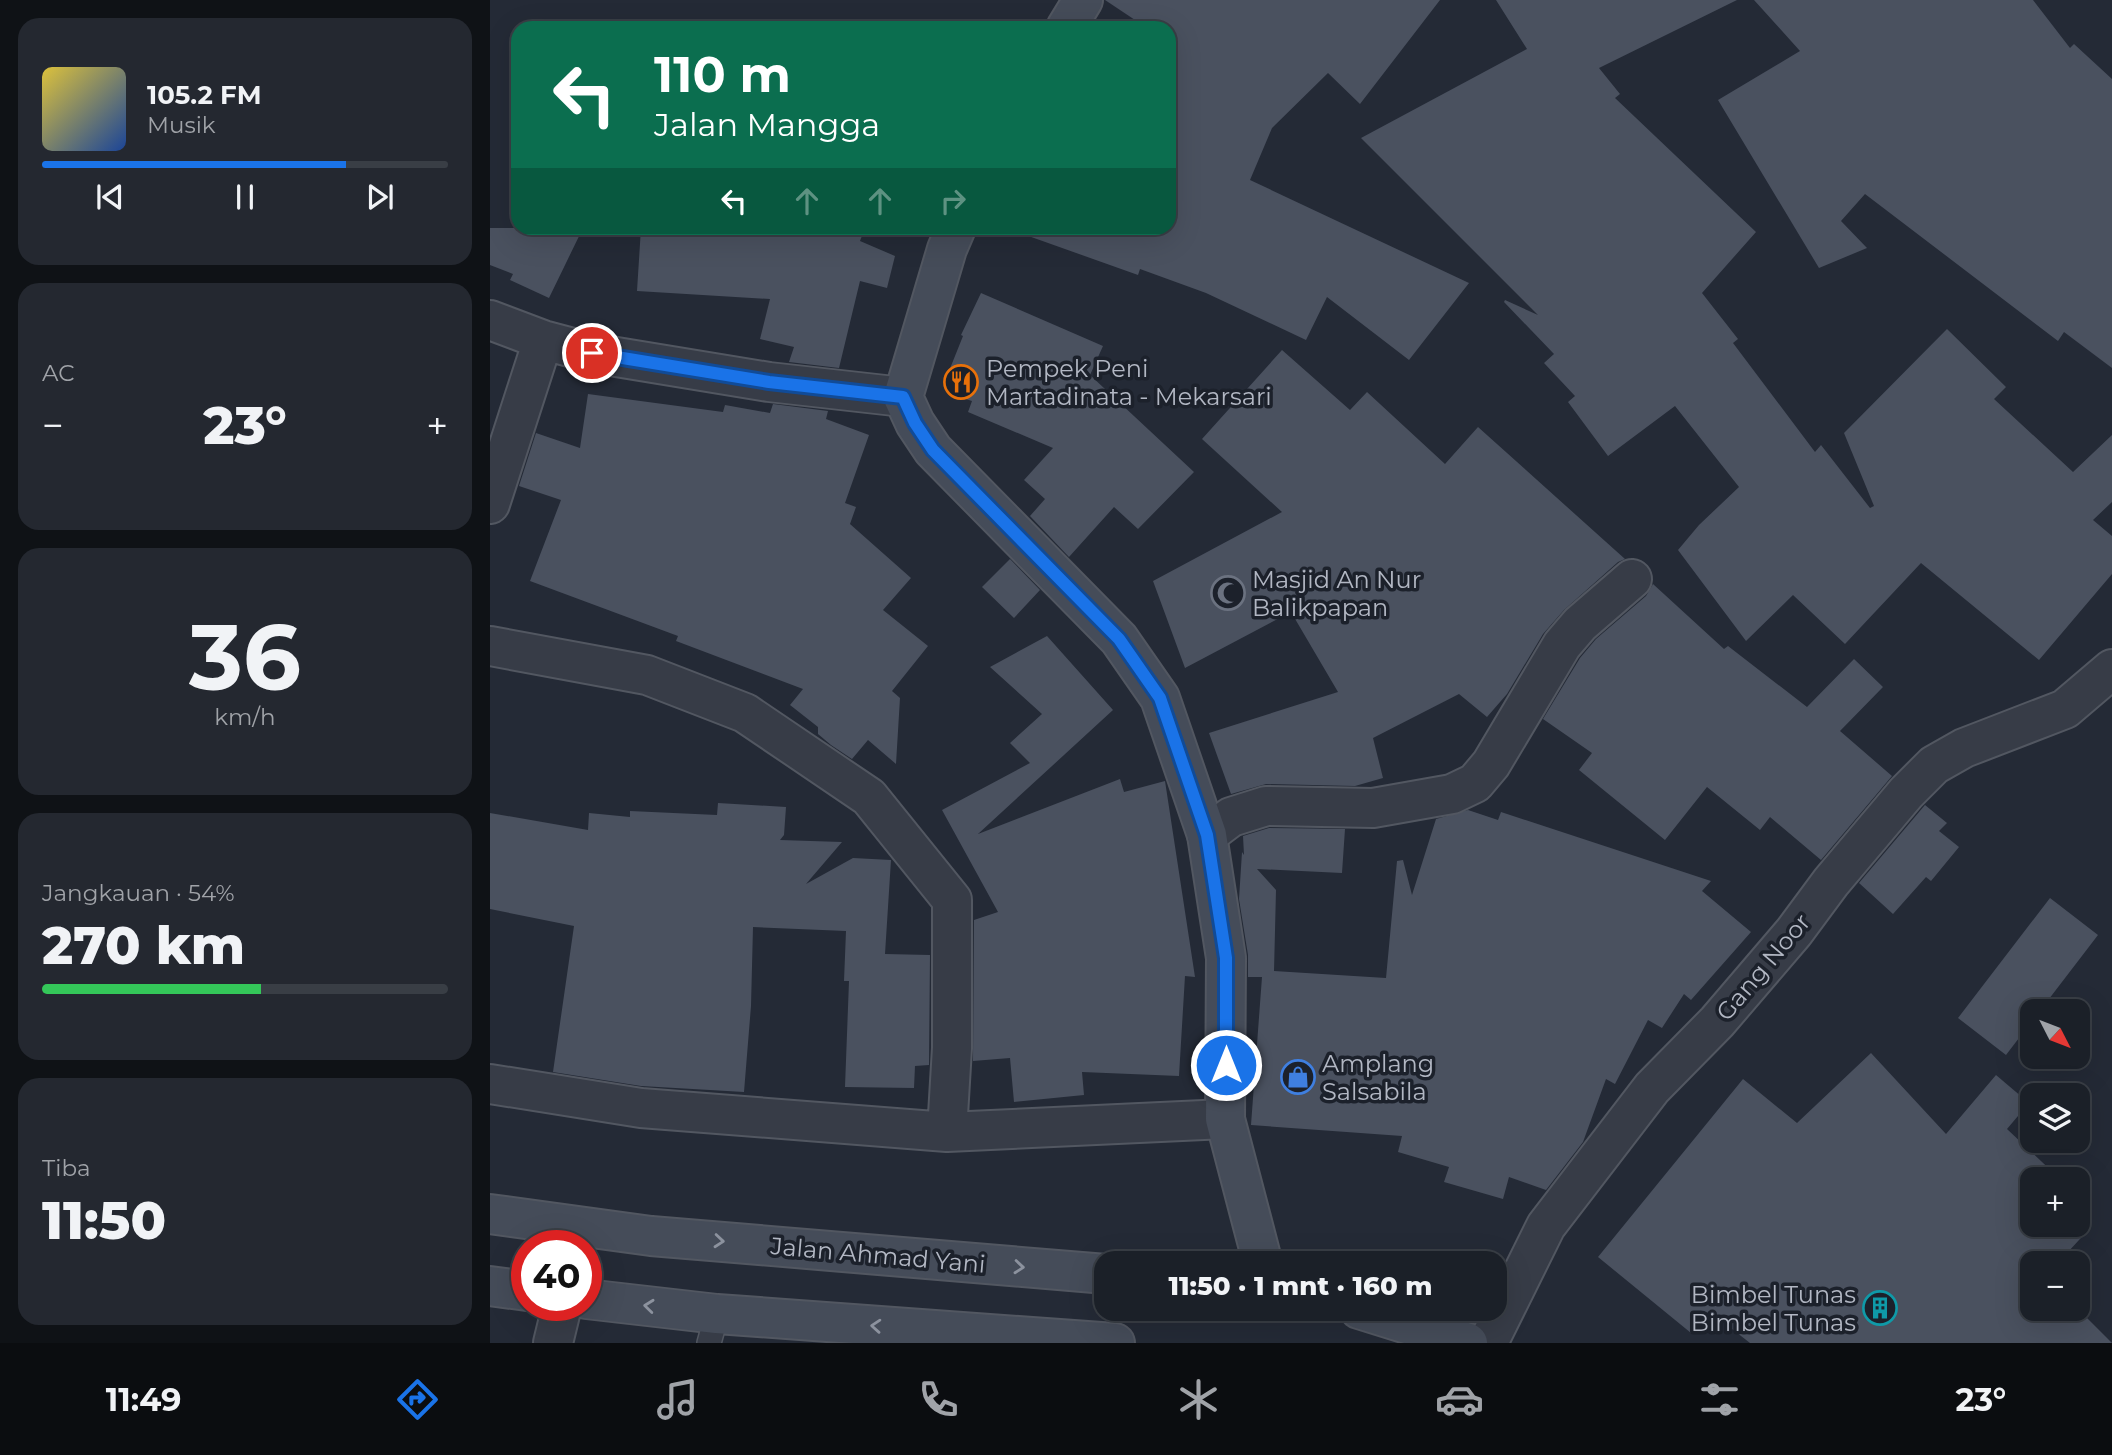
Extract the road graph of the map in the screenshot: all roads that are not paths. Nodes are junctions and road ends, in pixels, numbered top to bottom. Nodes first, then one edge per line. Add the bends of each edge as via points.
1 (1083, 0) edge
2 (1070, 21) edge
3 (953, 235) edge
4 (490, 320) edge
5 (543, 340) junction
6 (903, 397) junction
7 (490, 504) edge
8 (1632, 579) dead end
9 (490, 646) edge
10 (2112, 669) edge
11 (1207, 835) junction
12 (490, 1084) edge
13 (1225, 1119) junction
14 (947, 1132) junction
15 (490, 1214) edge
16 (1260, 1251) edge
17 (1094, 1273) edge
18 (490, 1286) edge
19 (511, 1289) edge
20 (602, 1303) edge
21 (558, 1321) edge
22 (1397, 1321) edge
23 (713, 1329) edge
24 (933, 1337) edge
25 (553, 1343) edge
26 (1115, 1343) edge
27 (1468, 1343) edge
28 (1488, 1343) edge

1 - 2 main road
3 - 6 main road
4 - 5 street
5 - 6 street via 592,353 769,382
5 - 7 street
6 - 11 main road via 933,450 1119,639 1133,659 1160,698
8 - 11 street via 1562,645 1475,783 1451,794 1373,808 1266,806 1231,817
9 - 14 street via 647,675 745,713 869,797 952,900 953,1048
10 - 28 street, Gang Noor via 2065,709 1964,748 1934,765 1906,793 1717,1022 1652,1088 1546,1226
11 - 13 main road via 1226,958
12 - 14 street via 641,1108
13 - 14 street
13 - 16 main road
15 -> 17 main road, Jalan Ahmad Yani via 651,1236
18 - 19 main road
23 -> 20 main road
21 - 25 street
22 - 27 main road
24 -> 23 main road
24 - 26 main road

